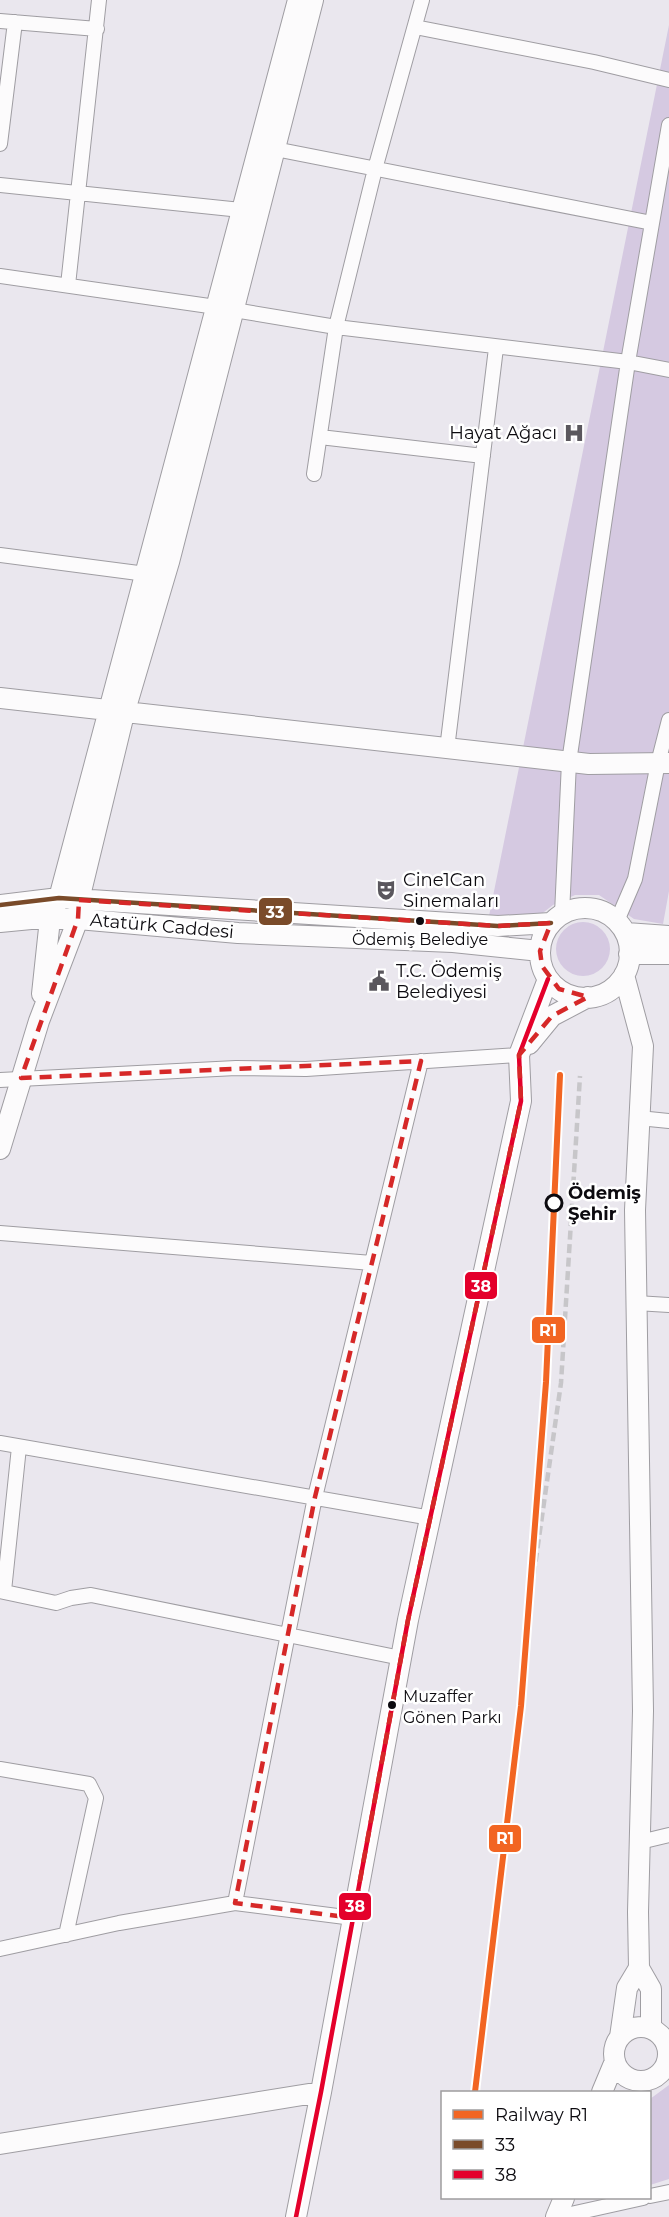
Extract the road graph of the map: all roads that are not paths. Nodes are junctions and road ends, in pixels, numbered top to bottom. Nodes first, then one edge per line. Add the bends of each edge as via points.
1 (99, 0) edge
2 (298, 0) edge
3 (313, 0) edge
4 (422, 0) edge
5 (0, 21) edge
6 (15, 22) junction
7 (414, 27) junction
8 (97, 29) junction
9 (669, 80) edge
10 (669, 125) edge
11 (0, 144) edge
12 (275, 149) junction
13 (375, 169) junction
14 (0, 186) edge
15 (79, 194) junction
16 (241, 210) junction
17 (652, 223) junction
18 (0, 276) edge
19 (68, 285) junction
20 (225, 309) junction
21 (336, 327) junction
22 (496, 348) junction
23 (628, 362) junction
24 (669, 370) edge
25 (320, 437) junction
26 (483, 456) junction
27 (314, 474) dead end
28 (0, 555) edge
29 (146, 574) junction
30 (0, 699) edge
31 (117, 713) junction
32 (669, 720) edge
33 (447, 748) junction
34 (569, 762) junction
35 (663, 763) edge
36 (0, 904) edge
37 (72, 906) junction
38 (556, 918) junction
39 (50, 919) junction
40 (0, 922) edge
41 (621, 927) junction
42 (669, 936) edge
43 (540, 951) junction
44 (629, 954) junction
45 (669, 954) edge
46 (624, 975) junction
47 (548, 979) junction
48 (588, 997) junction
49 (39, 1021) junction
50 (519, 1055) junction
51 (421, 1061) junction
52 (21, 1078) junction
53 (0, 1080) edge
54 (639, 1118) junction
55 (669, 1121) edge
56 (0, 1149) edge
57 (0, 1233) edge
58 (372, 1263) junction
59 (636, 1303) junction
60 (669, 1305) edge
61 (0, 1443) edge
62 (19, 1447) junction
63 (315, 1497) junction
64 (431, 1518) junction
65 (2, 1591) edge
66 (289, 1635) junction
67 (401, 1658) junction
68 (0, 1769) edge
69 (669, 1835) edge
70 (640, 1842) junction
71 (235, 1903) junction
72 (353, 1918) junction
73 (66, 1935) junction
74 (0, 1949) edge
75 (639, 1968) junction
76 (659, 2030) edge
77 (620, 2037) junction
78 (669, 2055) edge
79 (615, 2061) junction
80 (645, 2086) edge
81 (602, 2091) edge
82 (321, 2092) junction
83 (0, 2144) edge
84 (669, 2192) edge
85 (651, 2196) edge
86 (564, 2199) edge
87 (638, 2199) edge
88 (296, 2217) edge
89 (556, 2217) edge

1 - 8 street
2 - 16 street
3 - 12 street
4 - 7 street
5 - 6 street
6 - 8 street
6 - 11 street
7 - 9 street
7 - 13 street
8 - 15 street
10 - 17 street
12 - 13 street
12 - 20 street
13 - 17 street
13 - 21 street
14 - 15 street
15 - 16 street
15 - 19 street
16 - 20 street
17 - 23 street
18 - 19 street
19 - 20 street
20 - 21 street
20 - 29 street
20 - 31 street via 169,562
21 - 22 street
21 - 25 street
22 - 23 street
22 - 26 street
23 - 24 street
23 - 34 street
25 - 26 street
25 - 27 street
26 - 33 street
28 - 29 street
29 - 31 street
30 - 31 street
31 - 33 street
31 - 37 street
32 - 35 street
33 - 34 street
34 - 35 street
34 - 38 street
35 - 41 street
36 - 37 street, Atatürk Caddesi
37 - 38 street, Atatürk Caddesi via 498,926
37 - 39 street, Atatürk Caddesi
37 - 43 street, Atatürk Caddesi via 238,933 464,943
37 - 49 street
38 - 41 street via 576,908 591,908 605,912
38 - 43 street via 543,936
39 - 40 street, Atatürk Caddesi
39 - 49 street
41 - 42 street
41 - 44 street
43 - 47 street
44 - 45 street
44 - 46 street
46 - 48 street via 615,987
46 - 54 street via 643,1046
47 - 48 street via 573,996
47 - 50 street
48 - 50 street via 552,1016
49 - 52 street
50 - 51 street
50 - 64 street via 521,1101
51 - 52 street via 306,1069 236,1068
51 - 58 street
52 - 53 street
52 - 56 street
54 - 55 street
54 - 59 street
57 - 58 street
58 - 63 street
59 - 60 street
59 - 70 street via 643,1711
61 - 62 street
62 - 63 street
62 - 65 street
63 - 64 street
63 - 66 street
64 - 67 street
65 - 66 street via 57,1603 91,1595
66 - 67 street
66 - 71 street
67 - 72 street
68 - 73 street via 89,1784 96,1798
69 - 70 street
70 - 75 street
71 - 72 street
71 - 73 street
72 - 82 street
73 - 74 street
75 - 76 street via 651,1989
75 - 77 street via 627,1988
76 - 77 street via 634,2028
76 - 78 street
77 - 79 street
78 - 80 street via 663,2070
79 - 80 street via 619,2069
79 - 81 street
82 - 83 street
82 - 88 street
84 - 85 street
86 - 89 street
87 - 89 street

